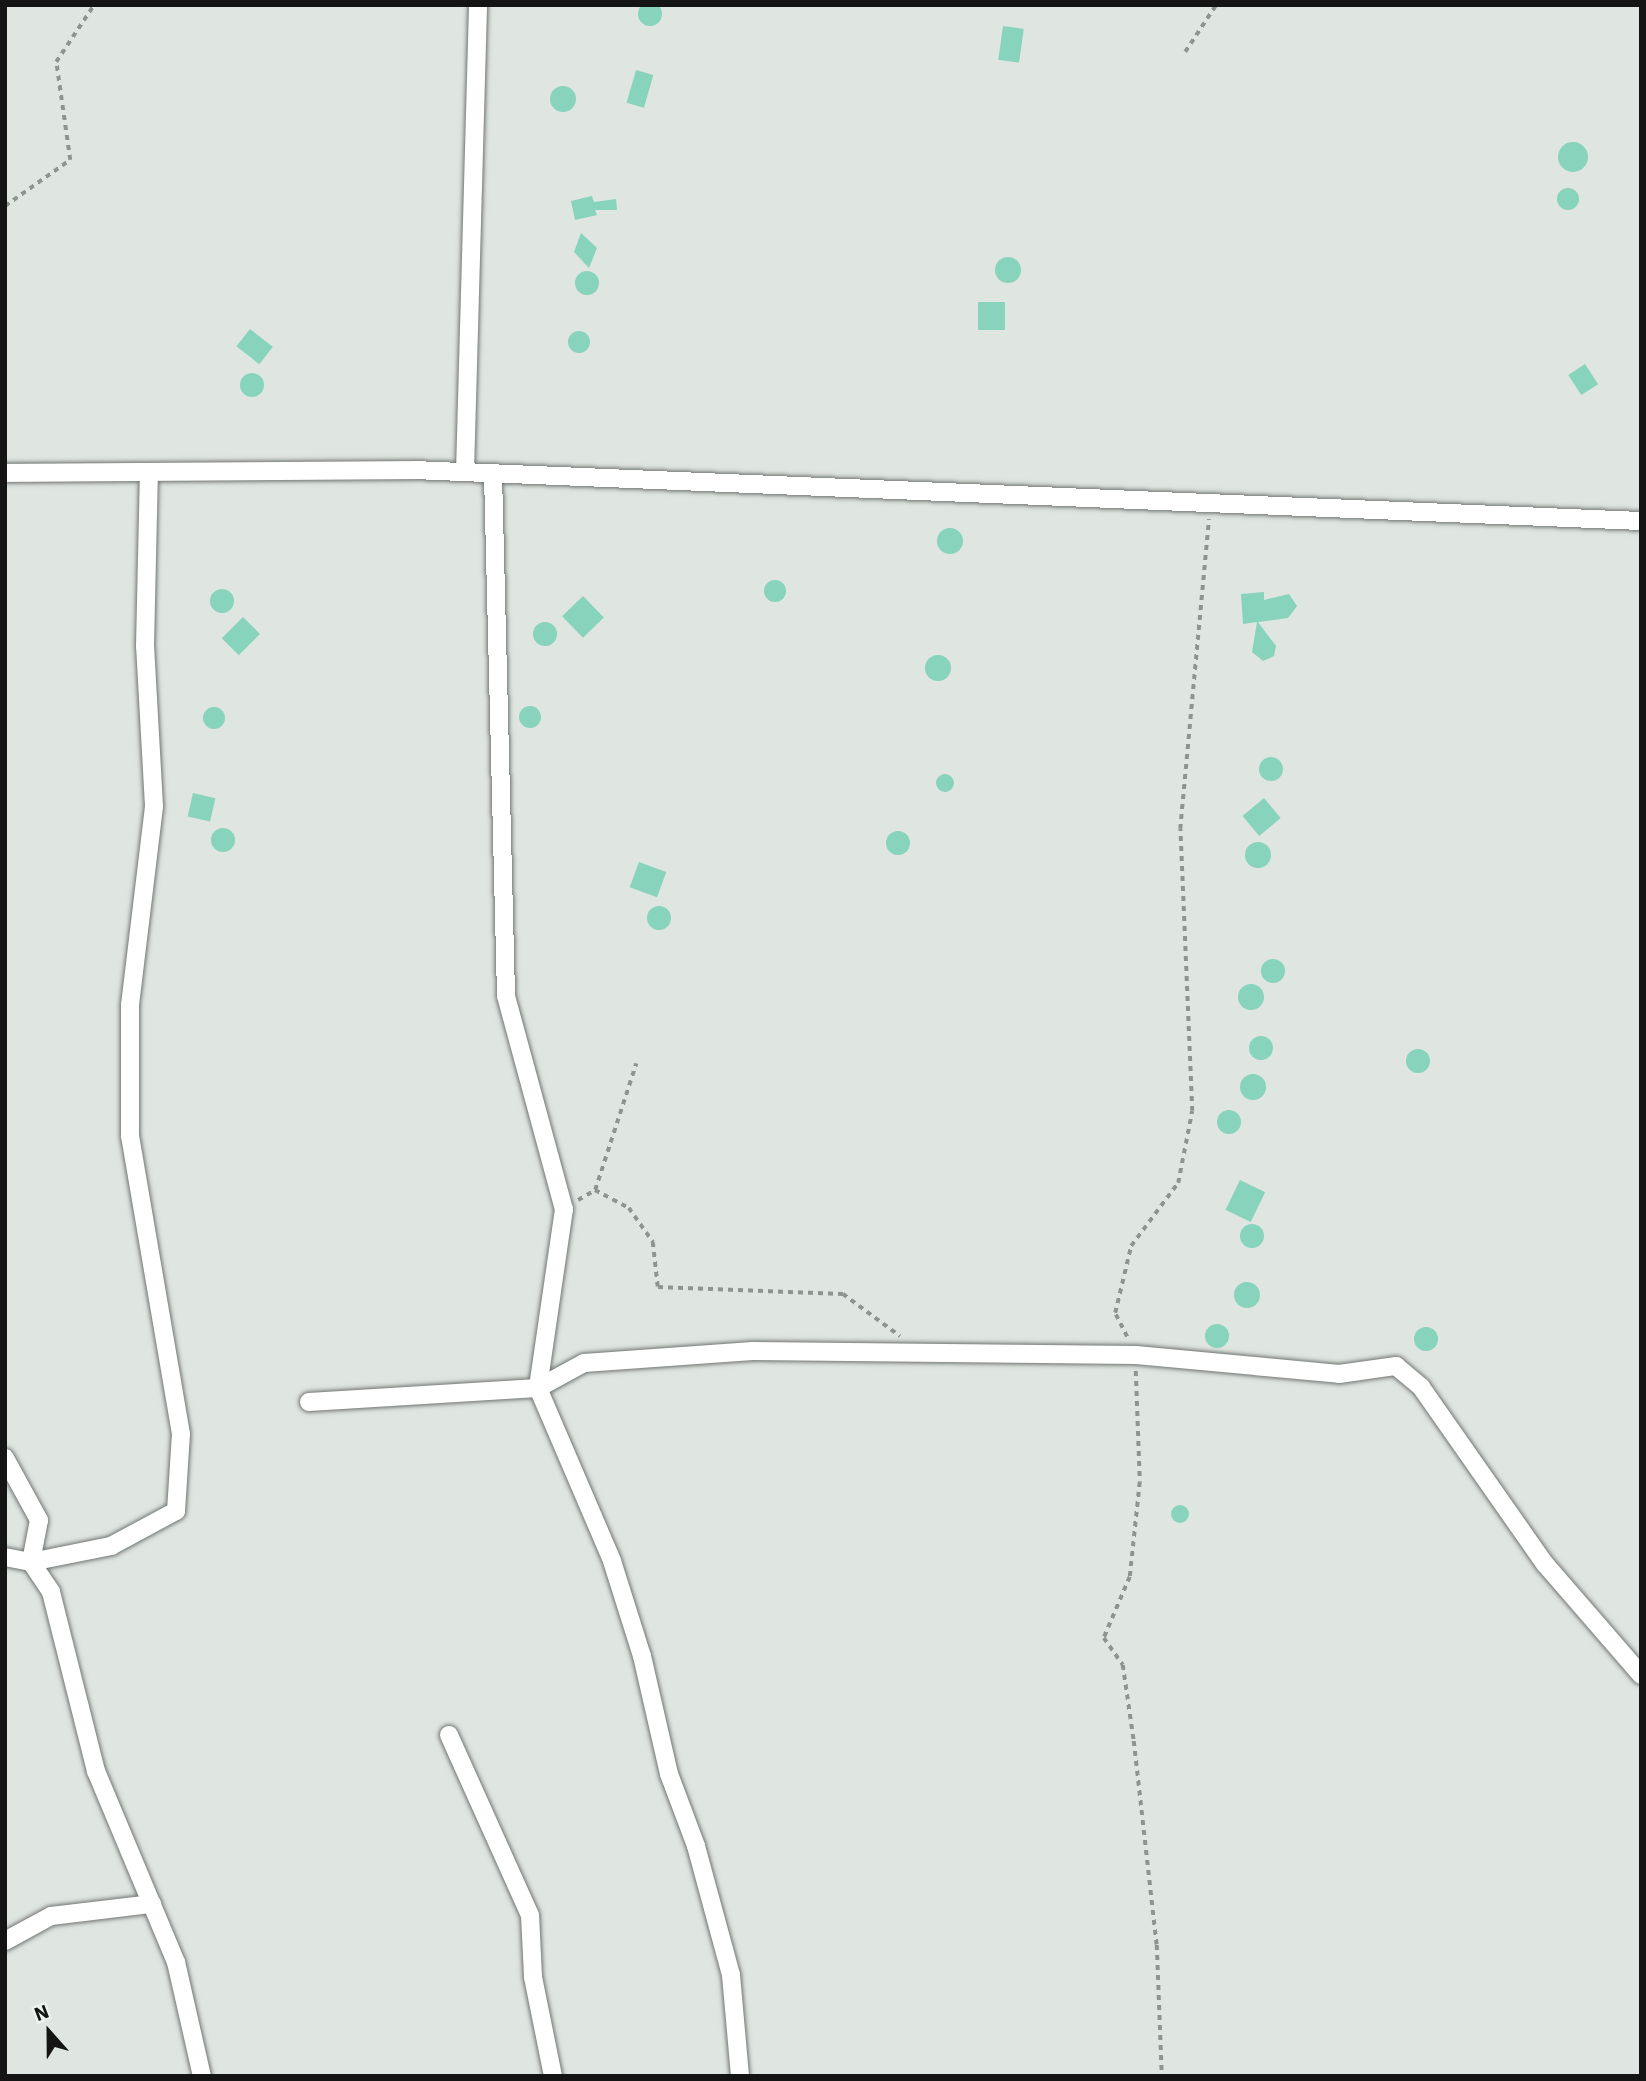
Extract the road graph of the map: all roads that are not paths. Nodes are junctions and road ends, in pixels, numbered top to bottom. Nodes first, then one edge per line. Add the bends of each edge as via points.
1 (478, 5) edge
2 (5, 472) edge
3 (149, 472) junction
4 (465, 472) junction
5 (493, 474) junction
6 (1641, 521) edge
7 (538, 1388) junction
8 (309, 1402) dead end
9 (5, 1458) edge
10 (5, 1557) edge
11 (31, 1562) junction
12 (1641, 1675) edge
13 (449, 1735) dead end
14 (152, 1904) junction
15 (5, 1941) edge
16 (202, 2076) edge
17 (554, 2076) edge
18 (740, 2076) edge

1 - 4 street
2 - 3 street
3 - 4 street
3 - 11 street via 145,646 154,806 130,1004 130,1136 181,1434 176,1511 111,1546
4 - 5 street
5 - 6 street
5 - 7 street via 506,996 564,1209
7 - 8 street
7 - 12 street via 584,1363 753,1351 1136,1355 1339,1374 1396,1366 1421,1387 1545,1564
7 - 18 street via 612,1561 642,1656 669,1774 696,1846 731,1976
9 - 11 street via 39,1520
10 - 11 street
11 - 14 street via 51,1592 96,1771
13 - 17 street via 530,1915 533,1977
14 - 15 street via 51,1916
14 - 16 street via 176,1962

